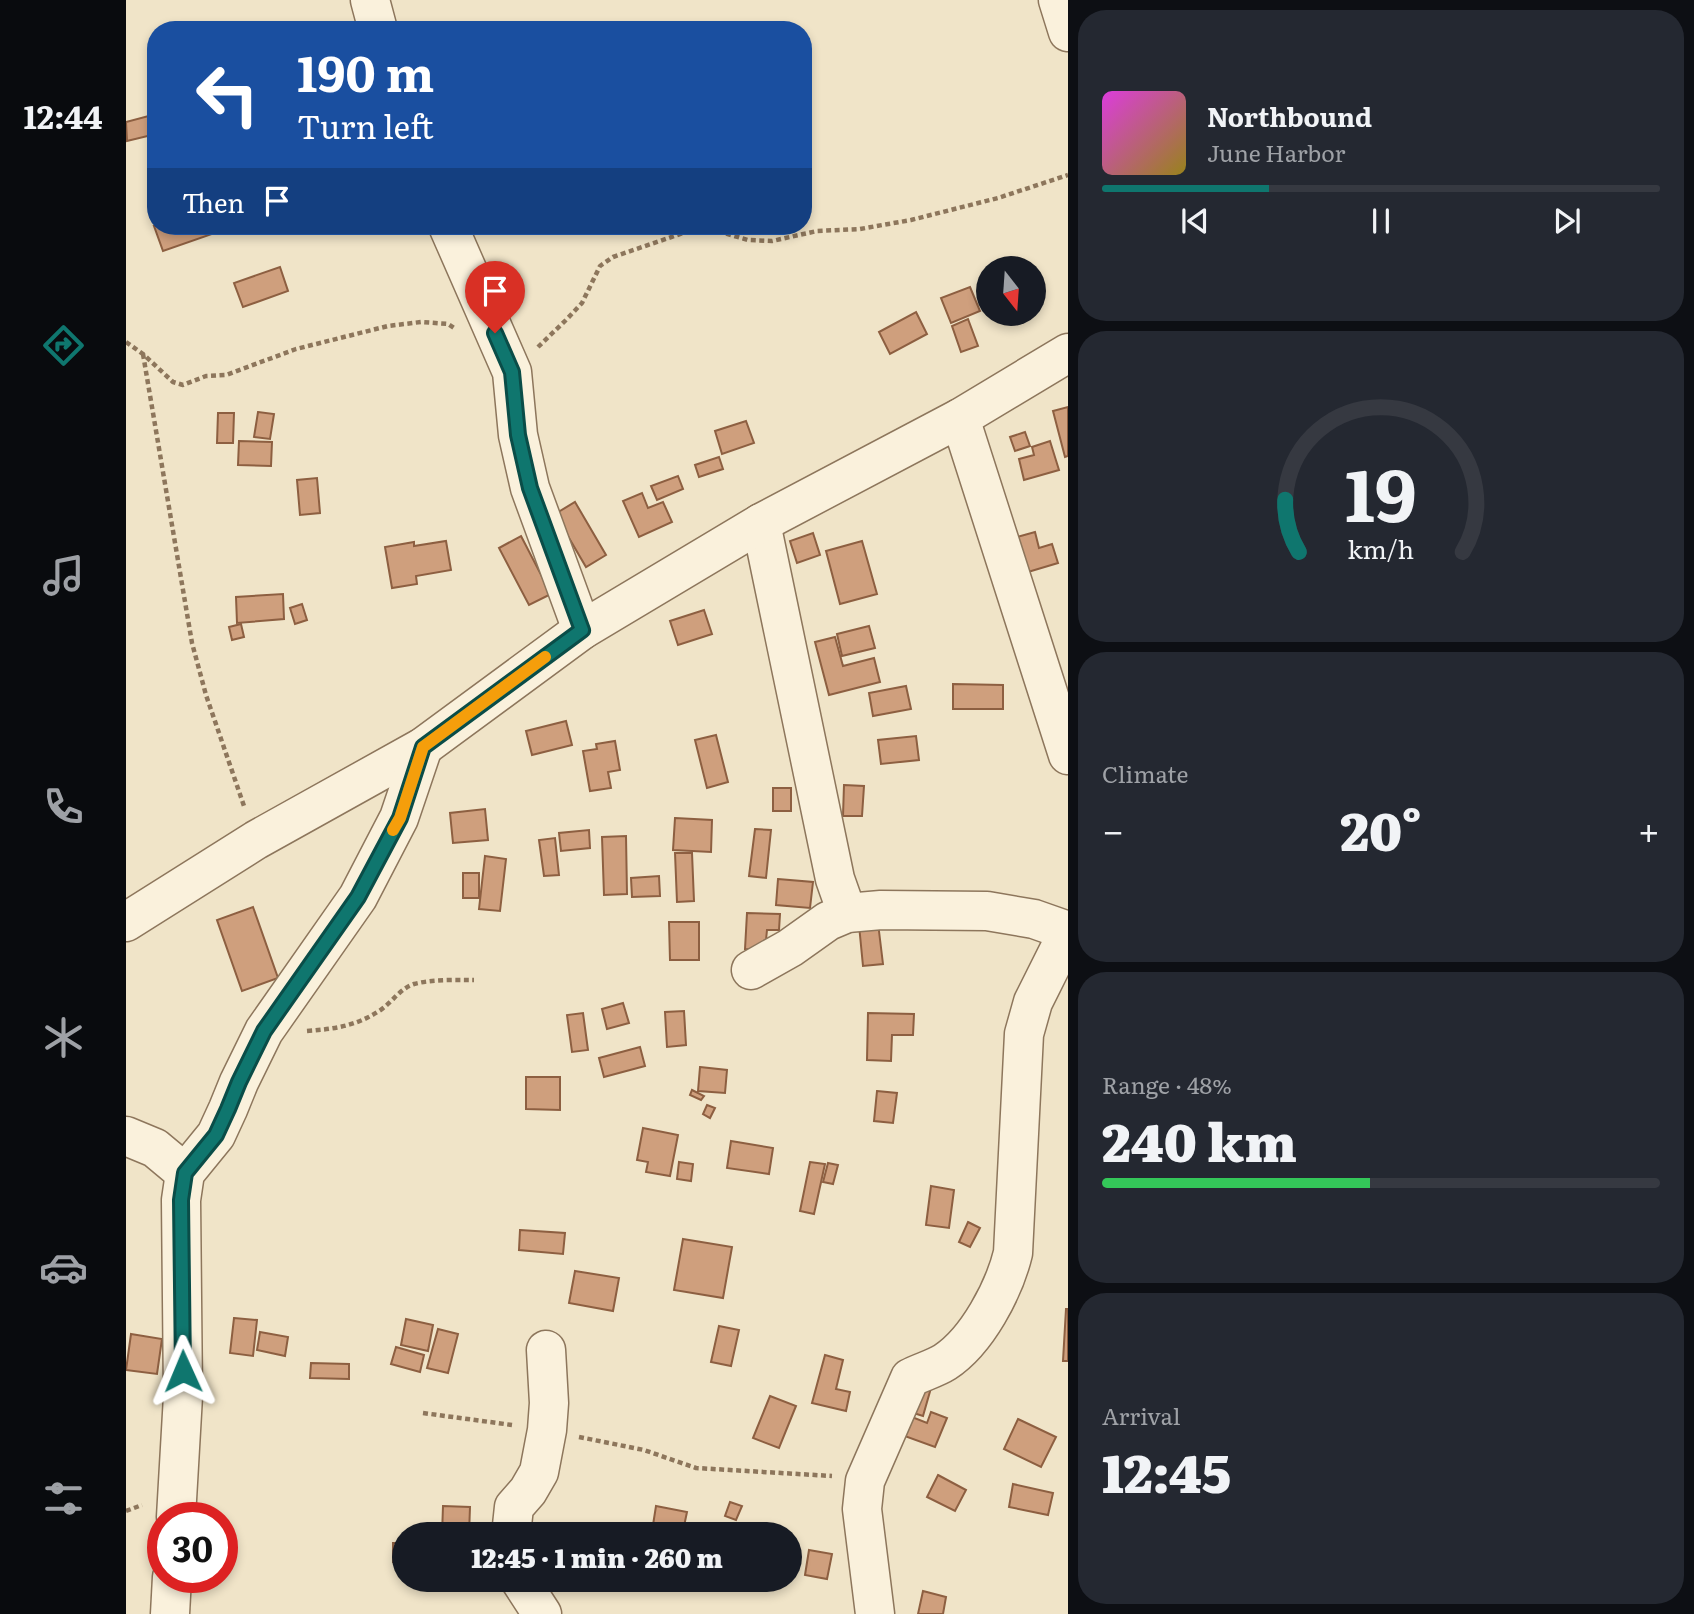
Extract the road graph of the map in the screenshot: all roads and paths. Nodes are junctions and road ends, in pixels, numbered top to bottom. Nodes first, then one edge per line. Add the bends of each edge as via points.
1 (370, 0) edge
2 (1058, 0) edge
3 (376, 21) edge
4 (1068, 32) edge
5 (1068, 176) edge
6 (812, 232) edge
7 (452, 235) edge
8 (677, 235) edge
9 (730, 235) edge
10 (801, 235) edge
11 (456, 329) dead end
12 (126, 342) edge
13 (1068, 353) edge
14 (143, 354) junction
15 (512, 372) junction
16 (960, 418) junction
17 (761, 523) junction
18 (582, 630) junction
19 (423, 747) junction
20 (1068, 755) edge
21 (256, 840) junction
22 (847, 913) junction
23 (126, 922) edge
24 (1068, 931) edge
25 (751, 970) dead end
26 (474, 980) dead end
27 (258, 1043) junction
28 (126, 1136) edge
29 (185, 1173) junction
30 (546, 1350) dead end
31 (423, 1413) dead end
32 (547, 1430) junction
33 (863, 1500) junction
34 (177, 1502) edge
35 (512, 1522) edge
36 (528, 1592) edge
37 (171, 1593) edge
38 (170, 1614) edge
39 (542, 1614) edge
40 (875, 1614) edge

1 - 3 street
2 - 4 street
5 - 6 path via 911,220
7 - 15 street
8 - 15 path via 613,257 600,266 582,303
9 - 10 path via 772,242
11 - 14 path via 421,322 388,326 183,385 173,382
12 - 14 path
13 - 16 street
14 - 21 path via 192,643
15 - 18 street via 518,435 530,488
16 - 17 street
16 - 20 street
17 - 18 street
17 - 22 street via 835,879
18 - 19 street
19 - 21 street
19 - 27 street via 400,818 358,897
21 - 23 street
22 - 24 street via 987,911
22 - 25 street
24 - 33 street via 1033,1002 1024,1034 1009,1272 965,1345 942,1364 910,1378 865,1482
26 - 27 path via 413,984 381,1010 351,1025
27 - 29 street via 216,1135
28 - 29 street via 155,1148
29 - 34 street via 181,1200 183,1396
30 - 32 street
31 - 32 path
32 - 33 path via 644,1450 696,1468 838,1477
32 - 35 street via 539,1472 514,1507
33 - 40 street
36 - 39 street
37 - 38 street

